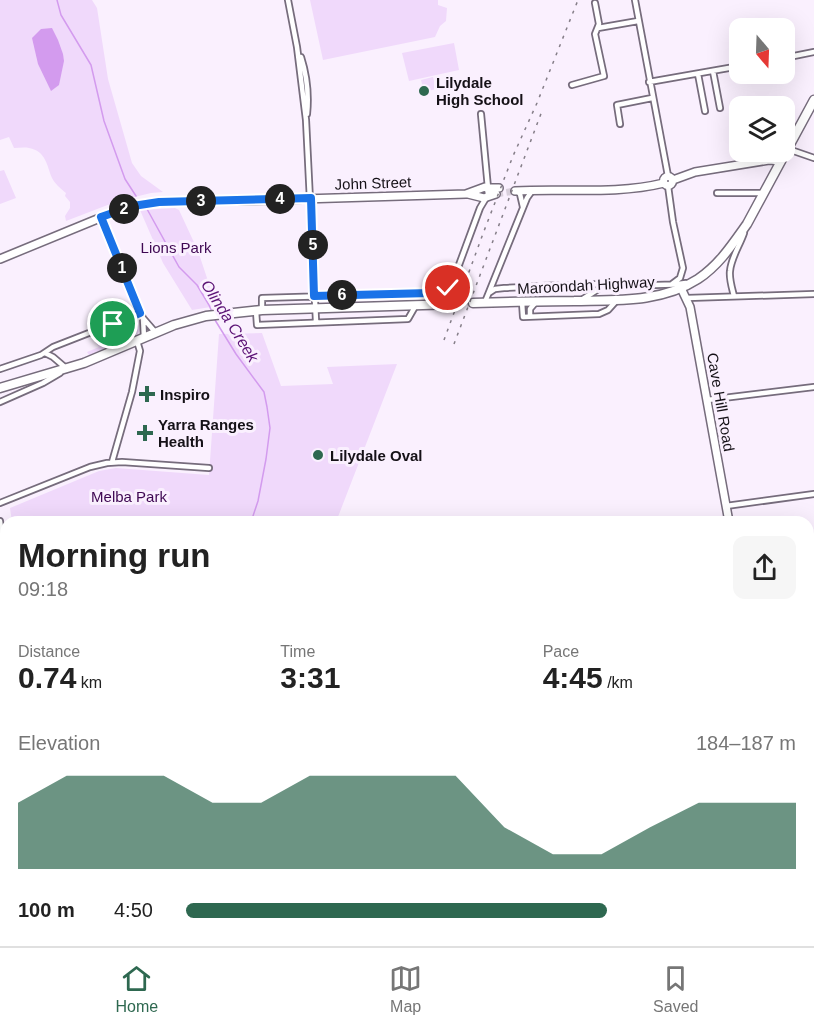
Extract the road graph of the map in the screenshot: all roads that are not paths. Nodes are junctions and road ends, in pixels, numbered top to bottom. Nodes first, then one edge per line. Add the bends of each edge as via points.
1 (288, 0) edge
2 (635, 0) edge
3 (595, 3) dead end
4 (638, 21) junction
5 (598, 28) junction
6 (813, 53) edge
7 (795, 56) edge
8 (729, 68) edge
9 (713, 71) junction
10 (698, 74) junction
11 (649, 82) junction
12 (572, 85) dead end
13 (652, 98) junction
14 (814, 100) edge
15 (720, 108) dead end
16 (705, 111) dead end
17 (481, 114) dead end
18 (620, 124) dead end
19 (795, 135) edge
20 (795, 151) edge
21 (814, 158) edge
22 (756, 162) edge
23 (780, 162) edge
24 (668, 181) junction
25 (516, 190) joint
26 (534, 190) junction
27 (488, 192) junction
28 (717, 193) dead end
29 (763, 193) junction
30 (311, 198) junction
31 (523, 207) junction
32 (101, 217) junction
33 (747, 225) junction
34 (0, 259) edge
35 (693, 281) junction
36 (606, 284) junction
37 (671, 285) junction
38 (681, 288) junction
39 (451, 289) junction
40 (489, 293) junction
41 (814, 294) edge
42 (314, 296) junction
43 (655, 296) junction
44 (734, 296) junction
45 (687, 298) junction
46 (617, 300) junction
47 (581, 301) junction
48 (522, 302) junction
49 (536, 302) junction
50 (473, 303) tunnel mouth
51 (484, 303) junction
52 (451, 304) joint
53 (416, 305) junction
54 (315, 308) junction
55 (262, 310) junction
56 (141, 316) junction
57 (530, 316) junction
58 (316, 321) junction
59 (156, 333) junction
60 (141, 339) junction
61 (45, 353) junction
62 (0, 369) edge
63 (67, 369) junction
64 (814, 387) edge
65 (0, 388) edge
66 (707, 400) junction
67 (0, 402) edge
68 (112, 462) junction
69 (208, 468) dead end
70 (814, 494) edge
71 (0, 503) edge
72 (726, 506) junction
73 (728, 516) edge

1 - 30 street via 308,101
2 - 4 street
3 - 5 street
4 - 5 street
4 - 11 street
5 - 12 street via 595,34 604,76
6 - 7 street
8 - 9 street
9 - 10 street
9 - 15 street
10 - 11 street
10 - 16 street
11 - 13 street
13 - 18 street via 617,105
13 - 24 street
14 - 19 highway, Maroondah Highway
17 - 27 street
20 - 21 street
22 - 24 main road via 695,172
23 - 29 highway, Maroondah Highway
24 - 26 main road via 638,188
24 - 37 street via 682,265 679,279
25 - 26 main road
25 - 31 street
26 - 31 street
27 - 30 main road, John Street
27 - 39 street
28 - 29 street
29 - 33 highway, Maroondah Highway
30 - 32 main road, John Street via 179,201 138,205
30 - 42 street
31 - 40 street
32 - 34 main road, John Street
32 - 56 street
33 - 35 highway, Maroondah Highway via 722,258
33 - 44 street via 730,266
35 - 37 street
35 - 38 highway, Maroondah Highway
36 - 37 street
36 - 40 street via 504,288
36 - 47 street
37 - 43 street
38 - 43 highway, Maroondah Highway
38 - 45 main road, Cave Hill Road
39 - 42 street
39 - 52 street
40 - 51 street
41 - 44 street
42 - 54 street
42 - 55 street via 262,298
43 - 46 highway, Maroondah Highway
44 - 45 street
45 - 66 main road, Cave Hill Road
46 - 47 highway, Maroondah Highway
46 - 57 street via 599,314
47 - 49 highway, Maroondah Highway
48 - 49 highway, Maroondah Highway
48 - 51 highway, Maroondah Highway
48 - 57 street via 523,317
49 - 57 street
50 - 51 highway, Maroondah Highway
52 - 53 highway
53 - 54 highway
53 - 58 street via 408,319
54 - 55 highway
54 - 58 street
55 - 58 street via 257,325
55 - 59 highway via 206,315
56 - 59 street
56 - 60 street
56 - 61 street
59 - 60 highway
60 - 63 highway
60 - 68 street via 132,392
61 - 62 street
61 - 63 street
63 - 65 highway
63 - 67 street
64 - 66 street
66 - 72 main road, Cave Hill Road
68 - 69 street
68 - 71 street
70 - 72 street
72 - 73 main road, Cave Hill Road

